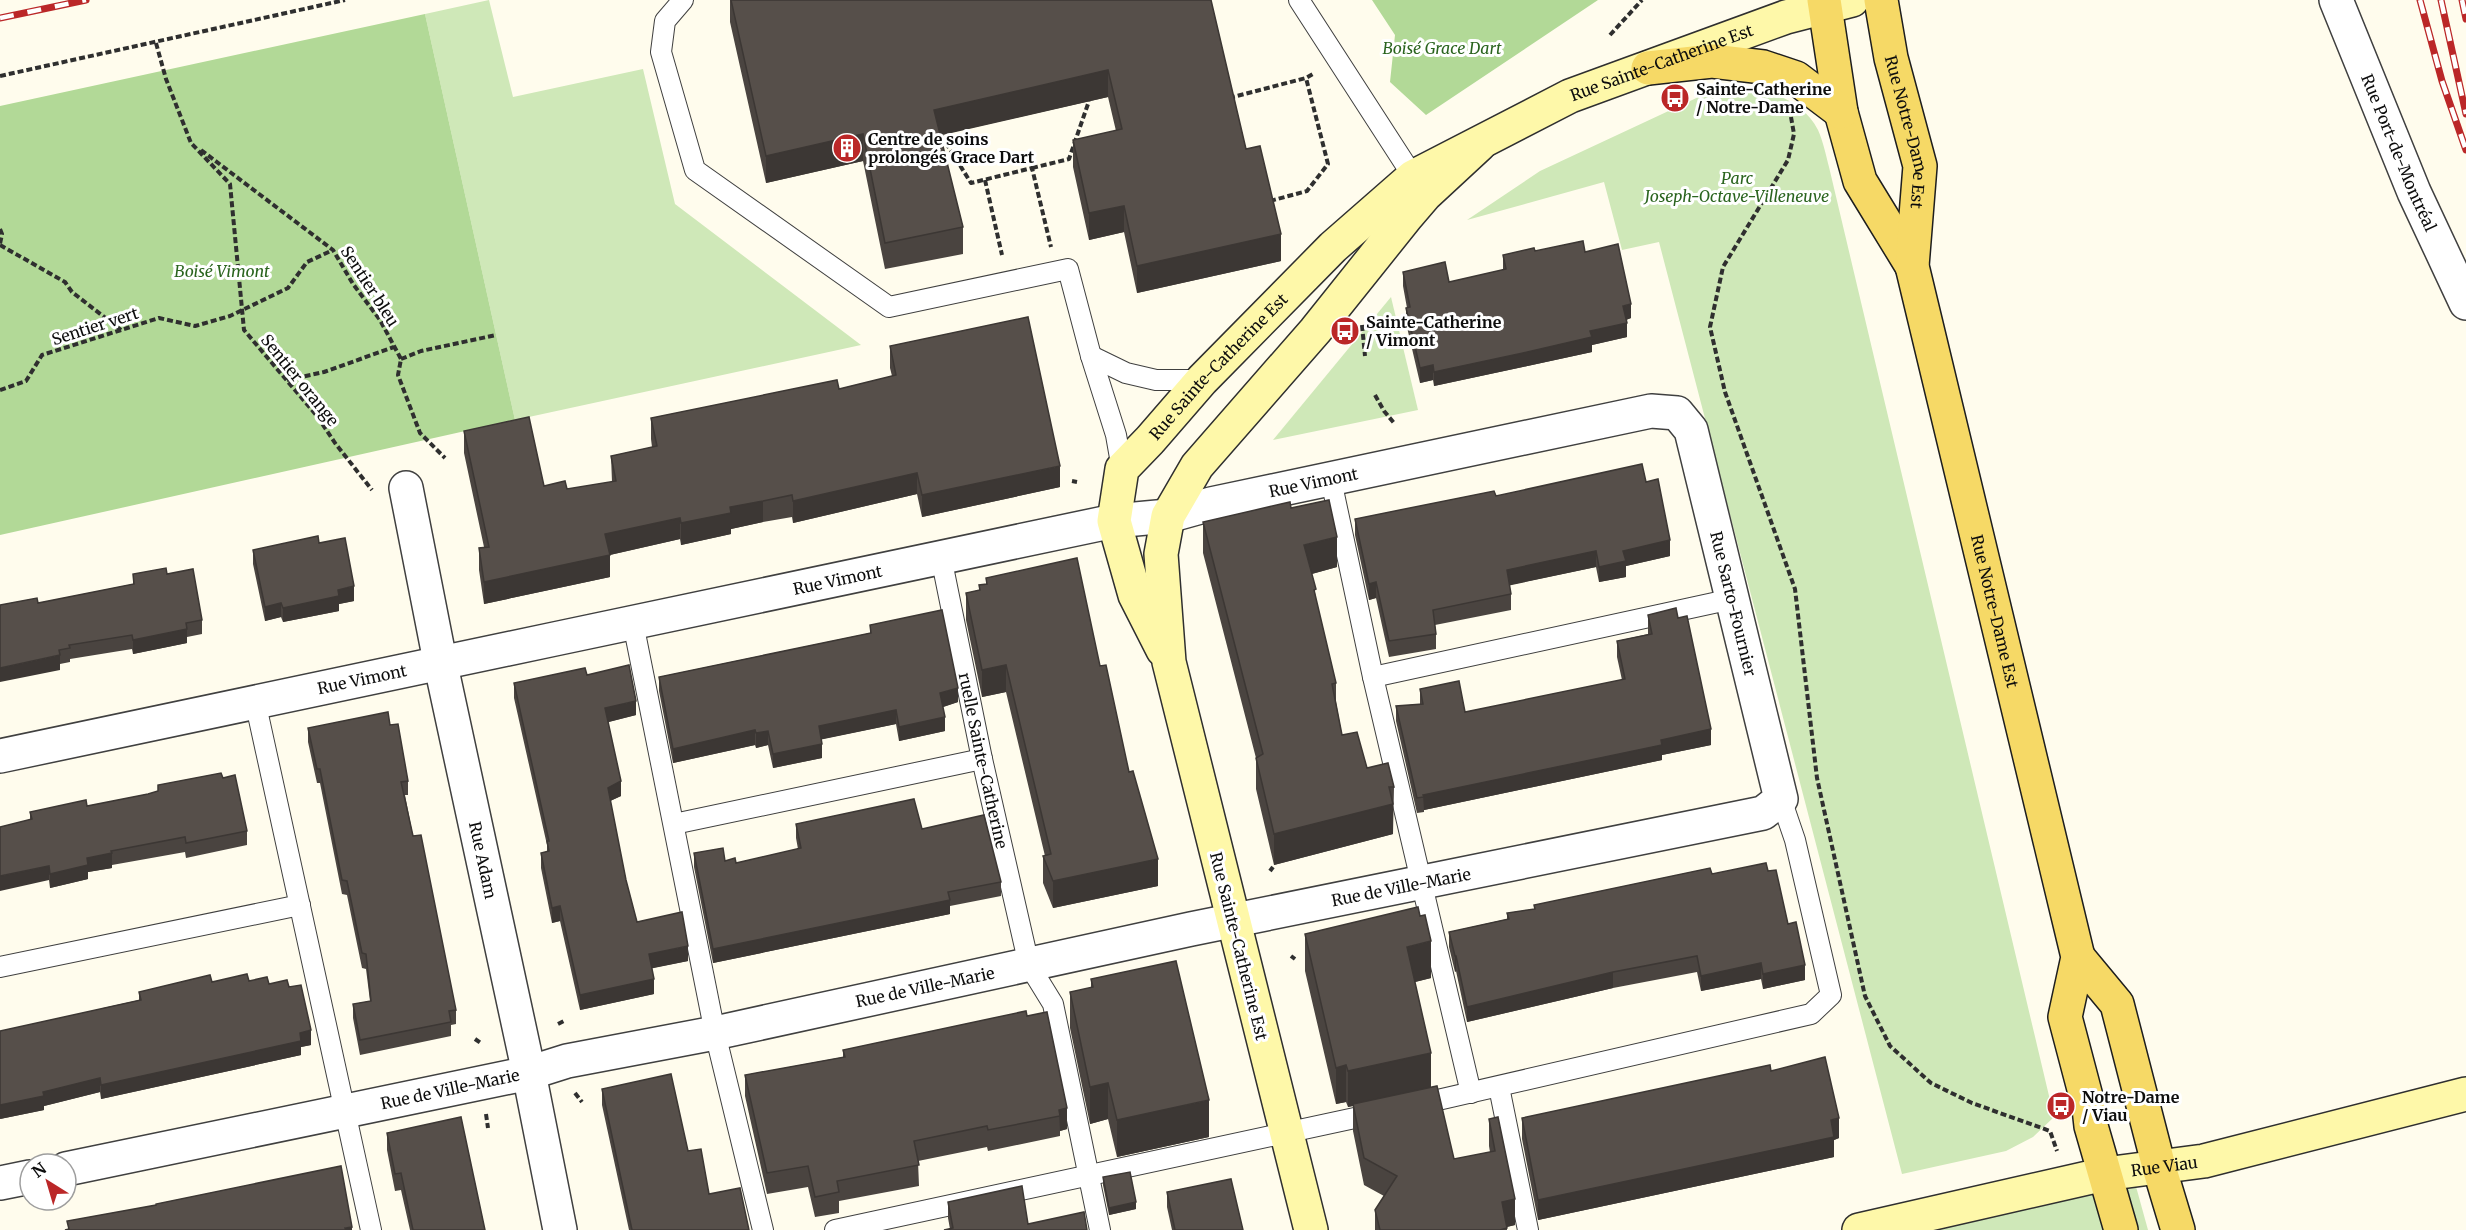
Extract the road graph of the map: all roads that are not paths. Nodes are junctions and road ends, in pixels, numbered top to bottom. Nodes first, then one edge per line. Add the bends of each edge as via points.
1 (683, 0) edge
2 (1299, 0) edge
3 (1881, 0) edge
4 (2336, 0) edge
5 (1834, 2) edge
6 (1648, 68) junction
7 (1841, 112) junction
8 (1419, 186) junction
9 (1912, 266) junction
10 (2466, 303) edge
11 (1091, 356) junction
12 (1202, 380) junction
13 (1677, 413) joint
14 (1122, 469) junction
15 (1331, 480) junction
16 (406, 488) dead end
17 (1168, 516) junction
18 (1113, 520) junction
19 (941, 557) junction
20 (1732, 599) junction
21 (633, 623) junction
22 (440, 661) junction
23 (1169, 662) junction
24 (1373, 677) junction
25 (255, 701) junction
26 (0, 756) edge
27 (982, 759) junction
28 (1781, 799) junction
29 (674, 824) junction
30 (1422, 884) junction
31 (300, 905) junction
32 (1233, 922) junction
33 (2078, 957) junction
34 (1029, 965) junction
35 (0, 967) edge
36 (715, 1033) junction
37 (529, 1072) junction
38 (1498, 1087) junction
39 (1471, 1093) junction
40 (2466, 1094) edge
41 (346, 1110) junction
42 (1286, 1133) junction
43 (78, 1166) edge
44 (2159, 1167) junction
45 (2105, 1174) junction
46 (1088, 1175) junction
47 (18, 1179) edge
48 (0, 1183) edge
49 (1914, 1224) edge
50 (371, 1230) edge
51 (560, 1230) edge
52 (763, 1230) edge
53 (835, 1230) edge
54 (1100, 1230) edge
55 (1311, 1230) edge
56 (1528, 1230) edge
57 (1859, 1230) edge
58 (2121, 1230) edge
59 (2178, 1230) edge

1 - 11 lane via 665,21 660,52 695,170 889,307 1068,269
2 - 8 lane
3 - 9 main road, Rue Notre-Dame Est via 1891,58 1920,166
4 - 10 street, Rue Port-de-Montréal via 2414,192
5 - 6 street, Rue Sainte-Catherine Est
5 - 7 main road, Rue Notre-Dame Est
6 - 7 main road via 1712,61 1763,68 1796,78
6 - 8 street, Rue Sainte-Catherine Est via 1570,96 1479,145
7 - 9 main road, Rue Notre-Dame Est via 1860,181
8 - 12 street, Rue Sainte-Catherine Est via 1333,247
8 - 17 street, Rue Sainte-Catherine Est via 1315,331 1197,466
9 - 33 main road, Rue Notre-Dame Est
11 - 12 lane via 1126,373 1156,380
11 - 14 lane via 1116,435
12 - 14 street, Rue Sainte-Catherine Est
13 - 15 street, Rue Vimont via 1651,411
13 - 20 street, Rue Sarto-Fournier via 1691,430
14 - 18 street, Rue Sainte-Catherine Est
15 - 17 street, Rue Vimont
15 - 24 lane
16 - 22 street, Rue Adam
17 - 18 street, Rue Vimont
17 - 23 street, Rue Sainte-Catherine Est via 1161,554
18 - 19 street, Rue Vimont
18 - 23 street, Rue Sainte-Catherine Est via 1135,595
19 - 21 street, Rue Vimont
19 - 27 lane, ruelle Sainte-Catherine
20 - 24 lane
20 - 28 street, Rue Sarto-Fournier
21 - 22 street, Rue Vimont
21 - 29 lane
22 - 25 street, Rue Vimont
22 - 37 street, Rue Adam
23 - 32 street, Rue Sainte-Catherine Est
24 - 30 lane
25 - 26 street, Rue Vimont
25 - 31 lane
27 - 29 lane
27 - 34 lane, ruelle Sainte-Catherine
28 - 30 street, Rue de Ville-Marie via 1763,813
28 - 38 lane via 1795,840 1831,995 1811,1014
29 - 36 lane
30 - 32 street, Rue de Ville-Marie
30 - 39 lane
31 - 35 lane
31 - 41 lane
32 - 34 street, Rue de Ville-Marie
32 - 42 street, Rue Sainte-Catherine Est
33 - 44 main road, Rue Notre-Dame Est via 2117,1004
33 - 45 main road, Rue Notre-Dame Est via 2065,1017
34 - 36 street, Rue de Ville-Marie
34 - 46 lane, ruelle Sainte-Catherine via 1053,1004
36 - 37 street, Rue de Ville-Marie
36 - 52 lane
37 - 41 street, Rue de Ville-Marie
37 - 51 street, Rue Adam
38 - 39 lane
38 - 56 lane
39 - 42 lane
40 - 44 street, Rue Viau via 2204,1161
41 - 43 street, Rue de Ville-Marie
41 - 50 lane
42 - 46 lane
42 - 55 street, Rue Sainte-Catherine Est
44 - 45 street, Rue Viau
44 - 59 main road, Rue Notre-Dame Est
45 - 49 street, Rue Viau
45 - 58 main road, Rue Notre-Dame Est
46 - 53 lane
46 - 54 lane, ruelle Sainte-Catherine
47 - 48 street
49 - 57 street, Rue Viau

